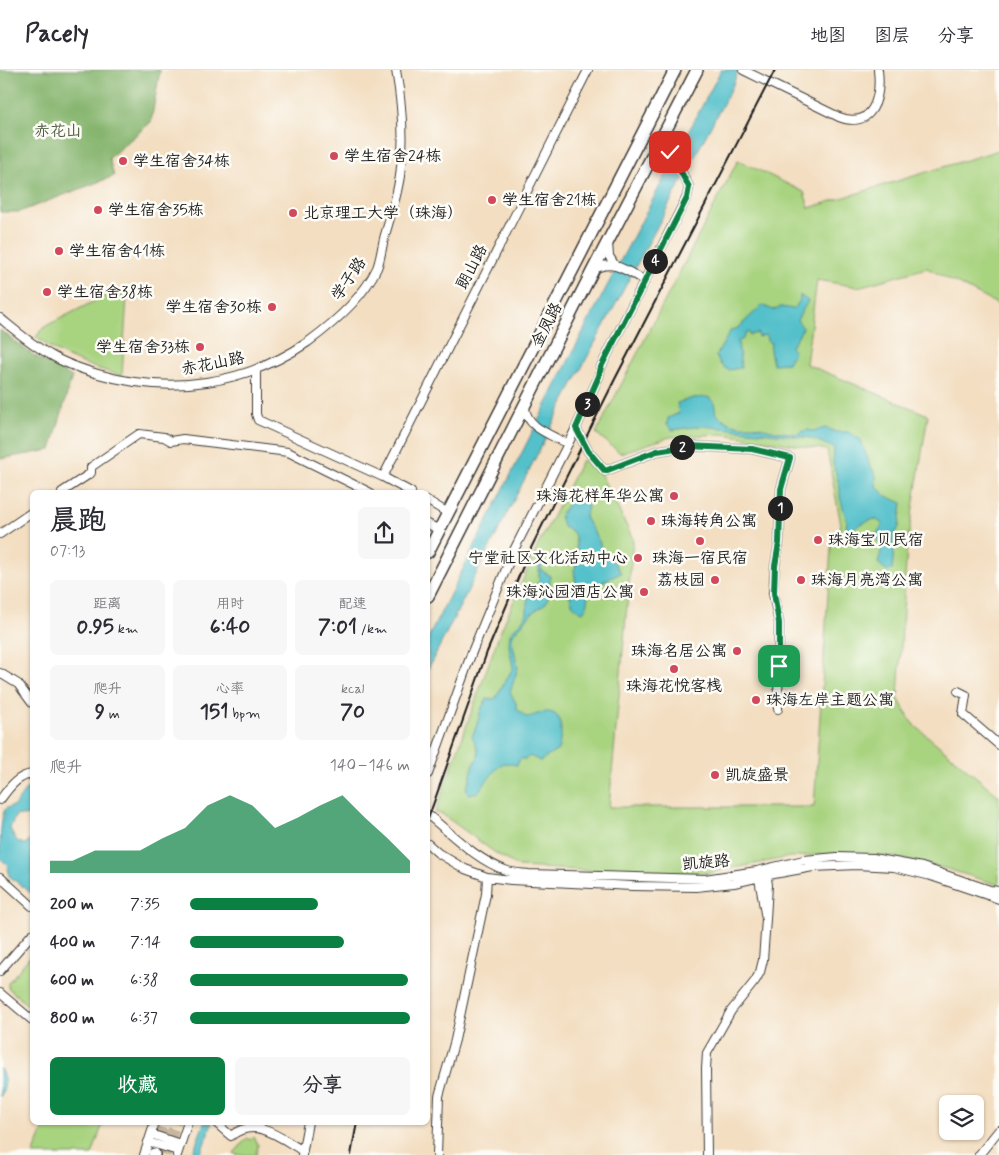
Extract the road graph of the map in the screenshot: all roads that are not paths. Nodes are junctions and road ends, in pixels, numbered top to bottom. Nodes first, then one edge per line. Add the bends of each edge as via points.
1 (396, 70) edge
2 (588, 70) edge
3 (675, 70) edge
4 (697, 70) edge
5 (743, 70) edge
6 (756, 70) edge
7 (878, 70) edge
8 (761, 78) junction
9 (664, 136) junction
10 (608, 243) junction
11 (615, 265) junction
12 (593, 270) junction
13 (645, 281) junction
14 (0, 318) edge
15 (256, 369) junction
16 (524, 405) junction
17 (532, 424) junction
18 (576, 428) junction
19 (512, 430) junction
20 (568, 444) junction
21 (383, 477) junction
22 (65, 490) edge
23 (365, 490) edge
24 (407, 490) edge
25 (430, 502) edge
26 (30, 513) edge
27 (448, 513) junction
28 (430, 525) edge
29 (439, 530) junction
30 (0, 534) edge
31 (430, 548) edge
32 (430, 592) edge
33 (0, 673) edge
34 (958, 692) dead end
35 (30, 700) edge
36 (778, 709) dead end
37 (999, 745) edge
38 (430, 768) edge
39 (30, 774) edge
40 (0, 800) edge
41 (430, 817) edge
42 (430, 846) edge
43 (762, 873) junction
44 (0, 877) edge
45 (487, 877) junction
46 (999, 891) edge
47 (999, 899) edge
48 (30, 904) edge
49 (30, 936) edge
50 (0, 971) edge
51 (0, 993) edge
52 (30, 1018) edge
53 (153, 1125) edge
54 (187, 1125) edge
55 (217, 1125) edge
56 (307, 1125) edge
57 (999, 1130) edge
58 (150, 1138) junction
59 (178, 1150) edge
60 (302, 1153) edge
61 (151, 1155) edge
62 (437, 1155) edge
63 (706, 1155) edge
64 (979, 1155) edge

1 - 15 street, 学子路 via 402,136 400,176 377,267 340,317 290,354
2 - 21 street, 朗山路
3 - 27 highway, 金凤路
4 - 9 highway, 金凤路
5 - 8 street
6 - 8 street
7 - 8 street via 876,104 865,116 852,120
9 - 10 highway, 金凤路
9 - 13 street via 689,187 687,198
10 - 11 street via 609,256
10 - 12 highway, 金凤路
11 - 12 street via 607,264
11 - 13 street
12 - 16 highway, 金凤路
13 - 18 street via 601,367
14 - 15 street, 赤花山路 via 50,355 84,370 123,381 183,385 219,380
15 - 21 street, 赤花山路 via 258,420
16 - 17 street via 525,415
16 - 19 highway, 金凤路
17 - 19 street
17 - 20 street
18 - 20 street
18 - 36 street via 588,451 605,471 657,451 688,446 752,449 790,458 781,489 775,566 774,593 779,623
19 - 32 highway, 金凤路
20 - 38 street via 513,552
21 - 24 street, 赤花山路
22 - 23 street via 91,473 91,467 139,434 171,441 183,439 288,452
25 - 27 street
26 - 30 street
27 - 29 highway, 金凤路
28 - 29 street
29 - 31 highway, 金凤路
33 - 35 street via 18,684
34 - 37 street via 966,695 963,714
39 - 40 street via 23,775
41 - 43 street, 凯旋路 via 472,852 507,871 682,880
42 - 45 street, 凯旋路 via 465,869
43 - 45 street, 凯旋路 via 734,883 696,887
43 - 46 street, 凯旋路 via 804,860 873,858 922,868
43 - 47 street, 凯旋路 via 813,867 894,867
43 - 63 street via 766,919 760,972 707,1053
44 - 48 street
45 - 62 street via 455,1040 439,1096
49 - 50 street
51 - 52 street
53 - 58 street
54 - 59 street
55 - 60 street via 231,1136 240,1130 265,1129
56 - 60 street
57 - 64 street
58 - 59 street
58 - 61 street

